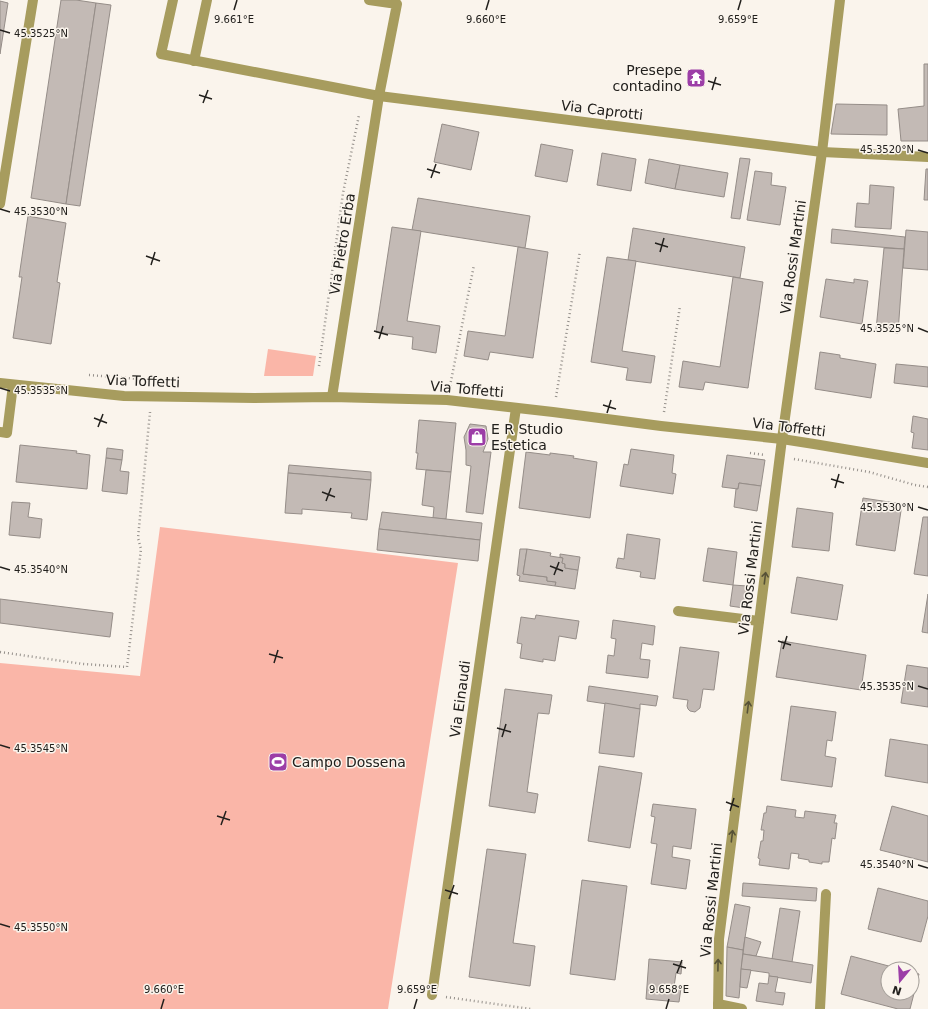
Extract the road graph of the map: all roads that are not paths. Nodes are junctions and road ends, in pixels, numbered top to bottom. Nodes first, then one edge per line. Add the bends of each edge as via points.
1 (33, 0) edge
2 (173, 0) edge
3 (207, 0) edge
4 (369, 0) edge
5 (840, 0) edge
6 (194, 61) junction
7 (379, 96) junction
8 (822, 152) junction
9 (928, 156) edge
10 (0, 204) edge
11 (0, 383) edge
12 (14, 385) junction
13 (332, 397) junction
14 (516, 408) junction
15 (0, 432) edge
16 (782, 439) junction
17 (928, 463) edge
18 (678, 611) dead end
19 (759, 622) junction
20 (826, 894) dead end
21 (432, 995) road end
22 (718, 1007) edge
23 (742, 1009) edge
24 (820, 1009) edge

1 - 10 street
2 - 6 street via 161,54
3 - 6 street
4 - 7 street, Via Pietro Erba via 397,4
5 - 8 street, Via Rossi Martini
6 - 7 street
7 - 8 street, Via Caprotti
7 - 13 street, Via Pietro Erba
8 - 9 street
8 - 16 street, Via Rossi Martini
11 - 12 street, Via Toffetti
12 - 13 street, Via Toffetti via 124,396
12 - 15 street via 7,433
13 - 14 street, Via Toffetti via 448,400
14 - 16 street, Via Toffetti
14 - 21 street, Via Einaudi
16 - 17 street, Via Toffetti
19 -> 16 street, Via Rossi Martini
18 - 19 street
22 -> 19 street, Via Rossi Martini via 719,939
20 - 24 street
22 - 23 street

